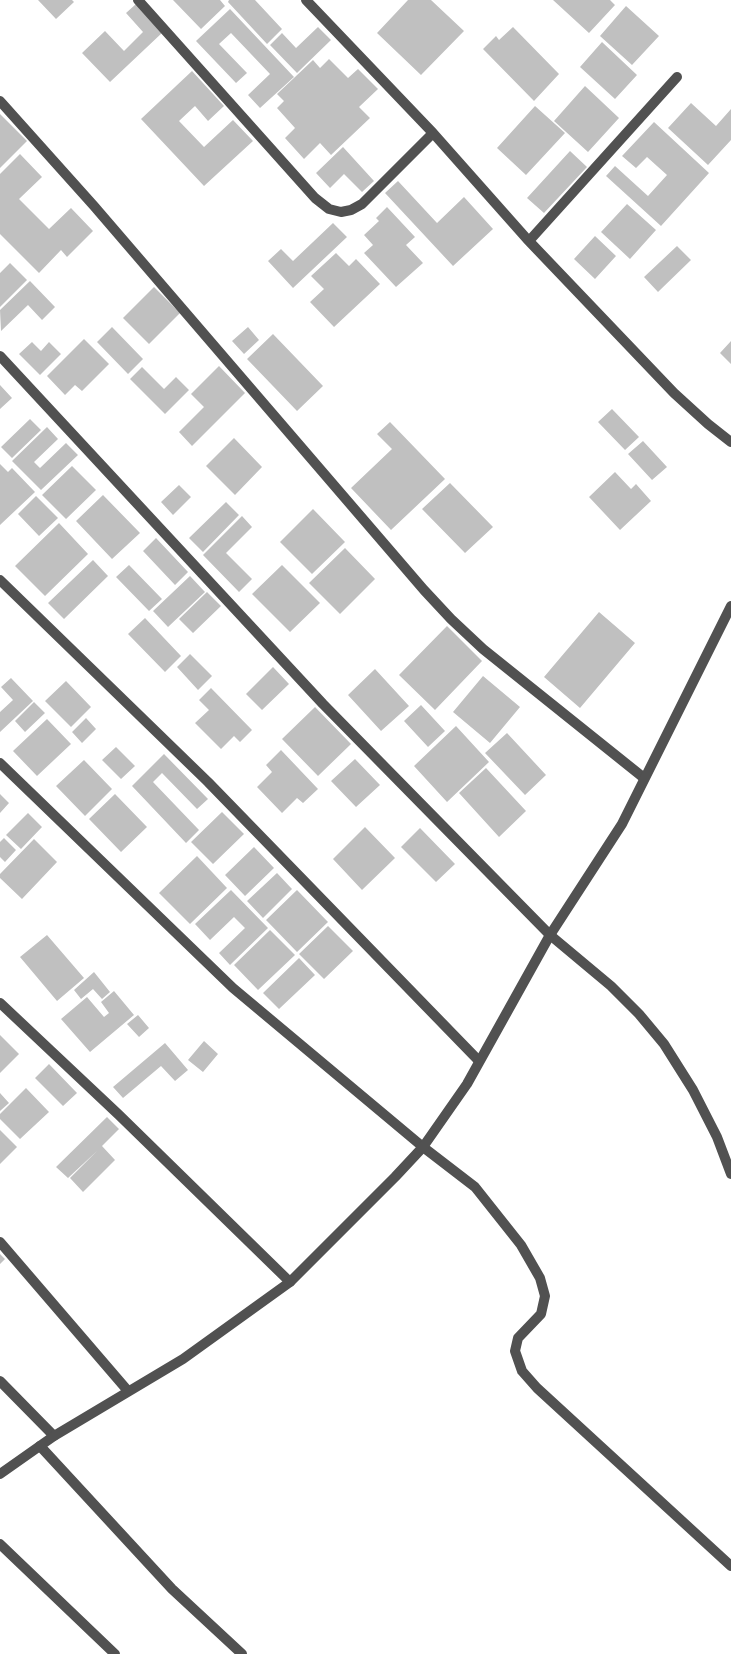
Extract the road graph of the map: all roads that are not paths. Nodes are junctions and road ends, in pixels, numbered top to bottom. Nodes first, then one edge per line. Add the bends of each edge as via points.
1 (138, 0) edge
2 (306, 0) edge
3 (677, 77) dead end
4 (0, 101) edge
5 (433, 133) junction
6 (529, 241) junction
7 (0, 356) edge
8 (731, 442) edge
9 (0, 580) edge
10 (731, 606) edge
11 (0, 763) edge
12 (644, 778) junction
13 (550, 935) junction
14 (0, 1003) edge
15 (479, 1061) junction
16 (423, 1147) junction
17 (731, 1174) edge
18 (0, 1242) edge
19 (290, 1282) junction
20 (0, 1381) edge
21 (128, 1391) junction
22 (54, 1436) junction
23 (40, 1446) junction
24 (0, 1474) edge
25 (0, 1544) edge
26 (731, 1566) edge
27 (115, 1654) edge
28 (242, 1654) edge

1 - 5 street via 315,198 329,209 341,212 362,204
2 - 5 street
3 - 6 street
4 - 12 street via 451,619 483,649
5 - 6 street
6 - 8 street via 674,393
7 - 13 street via 323,704
9 - 15 street via 208,782
10 - 12 street
11 - 16 street via 233,988
12 - 13 street via 622,824
13 - 15 street
13 - 17 street via 611,986 664,1044 693,1090
14 - 19 street
15 - 16 street
16 - 19 street
16 - 26 street via 476,1187 521,1245 540,1278 545,1296 540,1314 518,1338 515,1351 522,1371 550,1401
18 - 21 street
19 - 21 street via 183,1359
20 - 22 street
21 - 22 street
22 - 23 street
23 - 24 street
23 - 28 street via 172,1589
25 - 27 street

